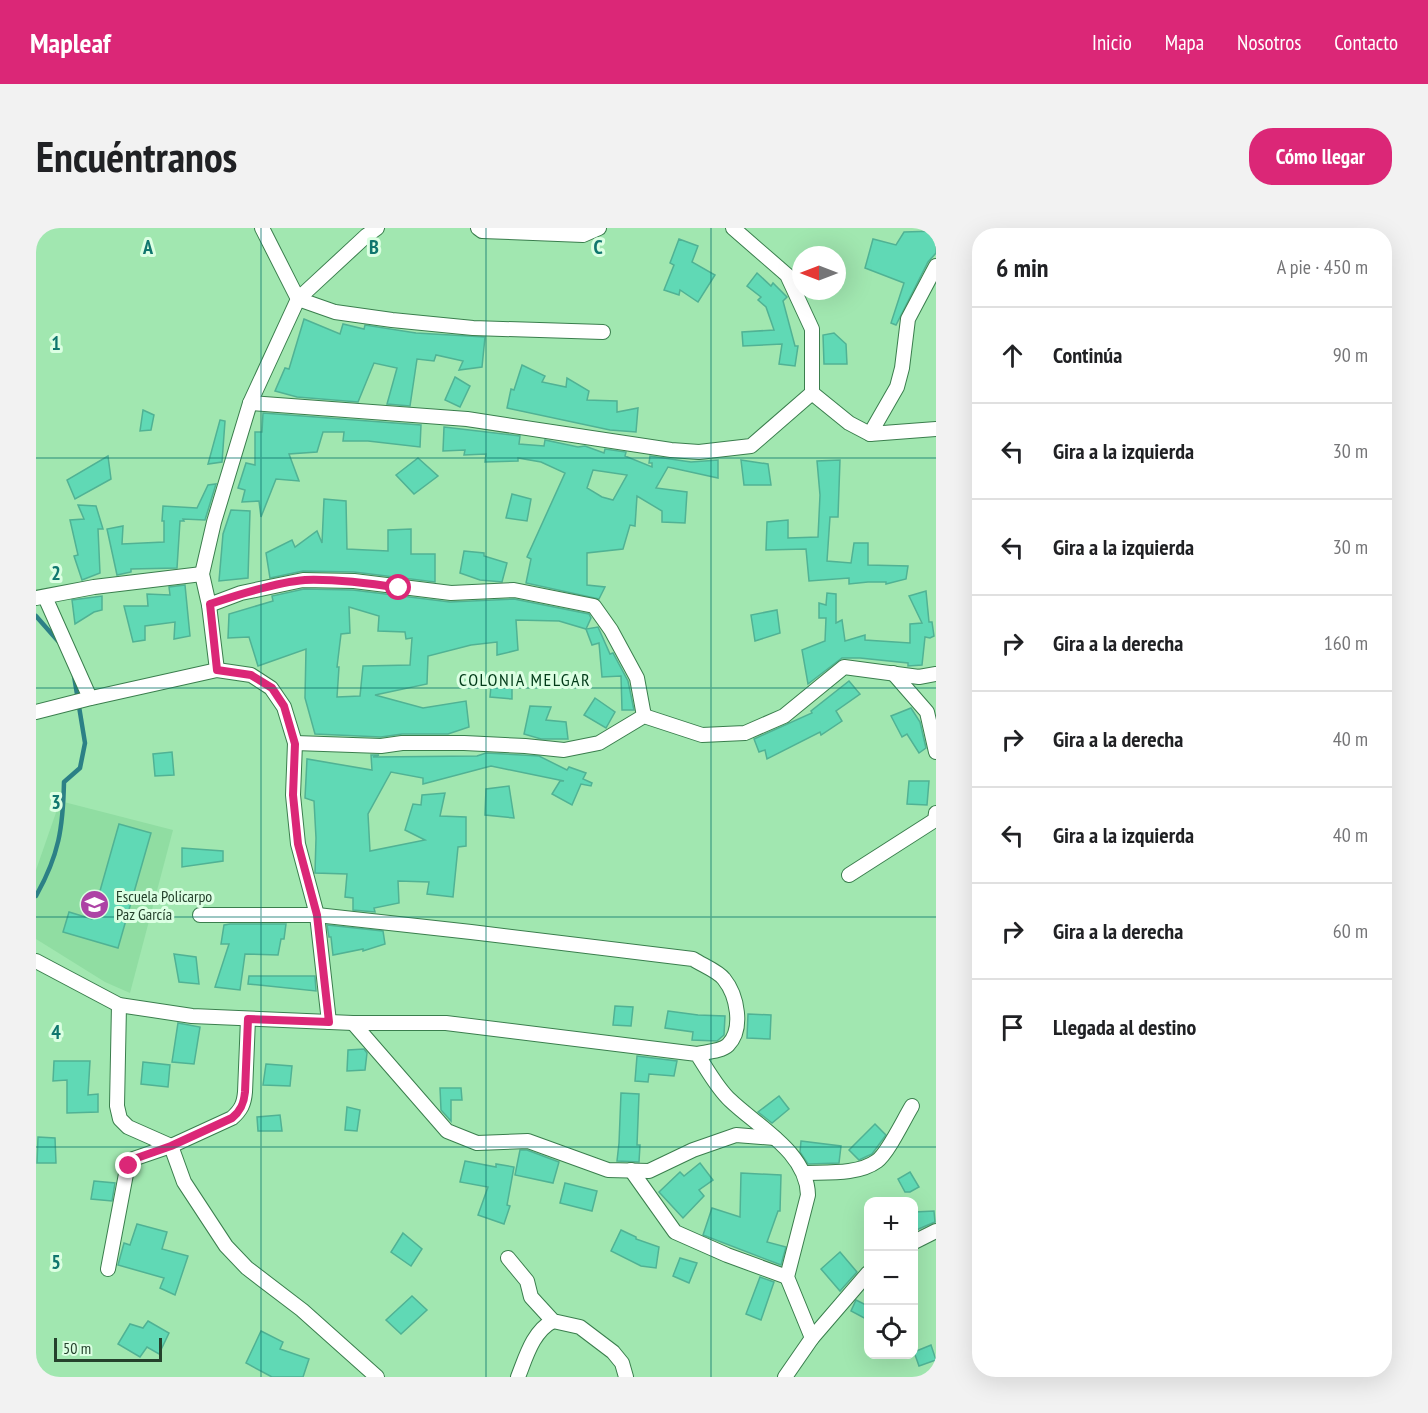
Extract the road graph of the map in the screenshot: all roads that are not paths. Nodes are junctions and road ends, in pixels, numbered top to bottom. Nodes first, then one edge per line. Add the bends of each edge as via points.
1 (262, 228) edge
2 (377, 228) edge
3 (478, 228) edge
4 (599, 228) edge
5 (733, 228) edge
6 (936, 266) edge
7 (298, 299) junction
8 (603, 332) dead end
9 (812, 393) junction
10 (250, 403) junction
11 (936, 429) edge
12 (870, 434) junction
13 (202, 574) junction
14 (40, 597) edge
15 (210, 604) junction
16 (217, 670) junction
17 (893, 673) junction
18 (936, 674) edge
19 (88, 698) junction
20 (36, 712) edge
21 (644, 716) junction
22 (295, 744) junction
23 (936, 752) edge
24 (936, 813) edge
25 (849, 875) dead end
26 (200, 915) dead end
27 (317, 915) junction
28 (36, 961) edge
29 (119, 1005) junction
30 (248, 1019) junction
31 (329, 1022) junction
32 (353, 1023) junction
33 (697, 1054) junction
34 (912, 1106) dead end
35 (775, 1138) junction
36 (171, 1146) junction
37 (631, 1170) junction
38 (804, 1173) junction
39 (936, 1231) edge
40 (918, 1240) edge
41 (508, 1258) dead end
42 (108, 1269) dead end
43 (788, 1277) junction
44 (864, 1279) edge
45 (553, 1321) junction
46 (812, 1338) junction
47 (376, 1377) edge
48 (518, 1377) edge
49 (626, 1377) edge
50 (785, 1377) edge

1 - 7 street
2 - 7 street
3 - 4 street via 583,235
5 - 9 street via 788,275 812,329
6 - 12 street via 908,319 897,387
7 - 8 street via 335,312 392,320 473,328
7 - 10 street
9 - 10 street via 751,446 699,452 467,419
9 - 12 street via 849,423
10 - 13 street
11 - 12 street
13 - 14 street via 94,586
13 - 15 street
14 - 19 street
15 - 16 street
15 - 21 street via 303,580 354,581 451,592 514,590 594,606 637,678
16 - 19 street
16 - 22 street via 251,675 272,688 284,706
17 - 18 street via 920,677
17 - 21 street via 844,667 784,716 745,733 702,735
17 - 23 street via 927,712
19 - 20 street
21 - 22 street via 599,743 564,750 464,743
22 - 27 street via 293,795 298,844
24 - 25 street via 935,820
26 - 27 street
27 - 31 street
27 - 33 street via 693,959 724,978 738,1015 735,1035 727,1047
28 - 29 street
29 - 30 street via 192,1016
29 - 36 street via 120,1119 128,1127
30 - 31 street
30 - 36 street via 244,1103 232,1118
31 - 32 street
32 - 33 street via 446,1023
32 - 37 street via 447,1131 477,1143 528,1141 608,1170
33 - 35 street via 728,1098
34 - 38 street via 877,1161 860,1169
35 - 37 street via 736,1135 649,1171
35 - 38 street
36 - 42 street via 134,1159 129,1166
36 - 47 street via 184,1182 226,1246
37 - 43 street via 675,1232
38 - 43 street via 808,1195
39 - 40 street
41 - 45 street via 527,1281 531,1296
43 - 46 street
44 - 46 street
45 - 48 street via 543,1326 533,1341
45 - 49 street via 580,1328 613,1352
46 - 50 street

